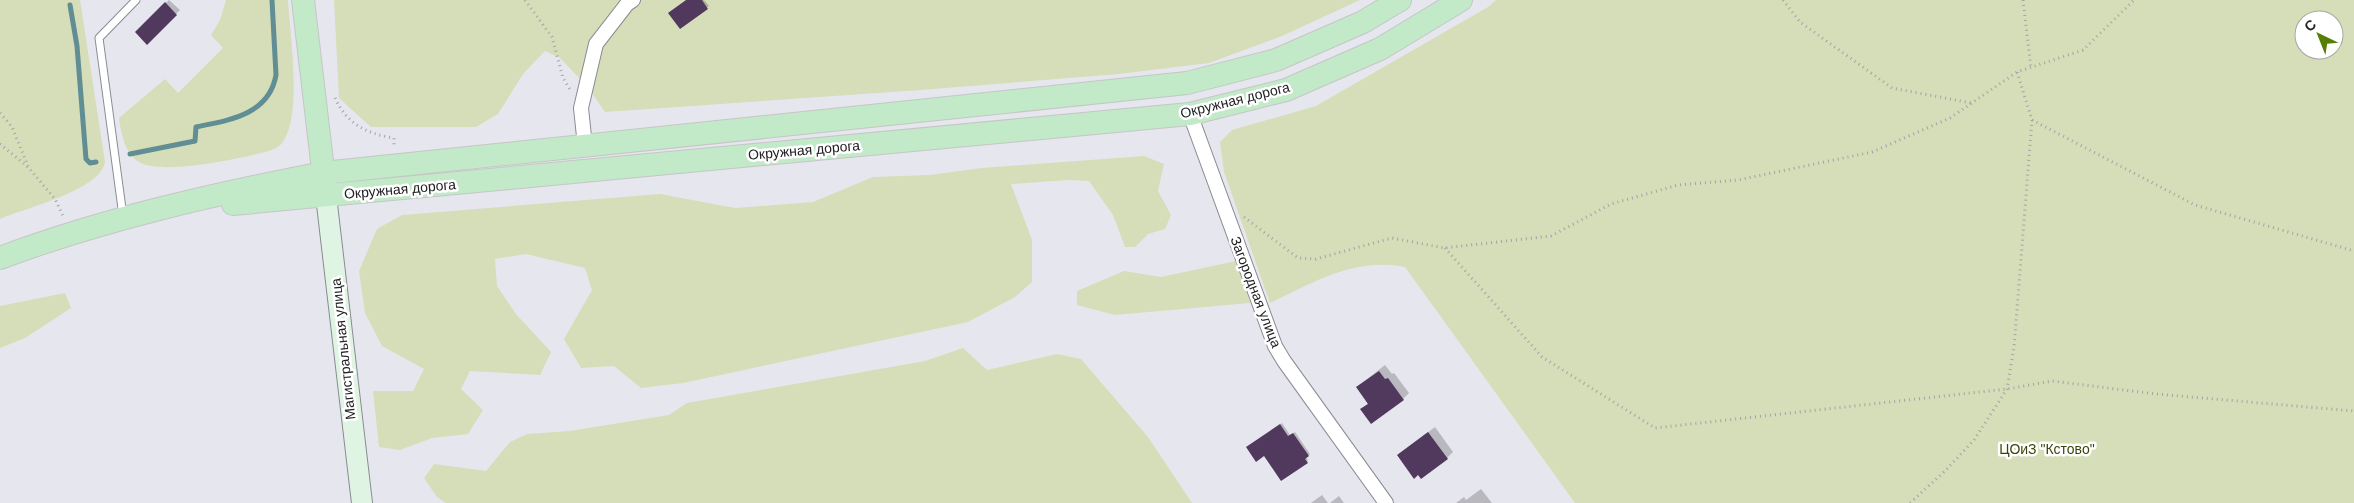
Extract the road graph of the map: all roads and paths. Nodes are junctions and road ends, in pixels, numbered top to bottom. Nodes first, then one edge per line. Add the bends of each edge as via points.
1 (136, 0) edge
2 (303, 0) edge
3 (525, 0) edge
4 (633, 0) edge
5 (1400, 0) edge
6 (1461, 0) edge
7 (1783, 0) edge
8 (2023, 0) edge
9 (2134, 0) edge
10 (2031, 68) junction
11 (2018, 72) junction
12 (313, 86) junction
13 (1971, 103) junction
14 (581, 108) junction
15 (0, 113) edge
16 (1190, 114) junction
17 (2032, 120) junction
18 (0, 144) edge
19 (585, 146) junction
20 (396, 165) junction
21 (28, 167) junction
22 (323, 173) junction
23 (326, 196) junction
24 (1222, 200) junction
25 (124, 219) junction
26 (71, 234) junction
27 (1444, 248) junction
28 (2354, 251) edge
29 (0, 258) edge
30 (2007, 389) junction
31 (2354, 411) edge
32 (362, 503) edge
33 (1386, 503) edge
34 (1910, 503) edge

1 - 25 lane via 99,38
2 - 12 main road
3 - 14 path via 552,37 563,78
4 - 14 street via 596,44
5 - 19 main road, Окружная дорога via 1363,22 1276,60 1187,83
6 - 16 main road, Окружная дорога via 1380,49 1286,90
7 - 13 path via 1800,22 1892,88
8 - 10 path
9 - 10 path via 2083,50
10 - 11 path
11 - 13 path
11 - 17 path
12 - 20 path via 334,84 334,97 339,107 357,125 373,135 394,138
12 - 22 main road
13 - 27 path via 1950,118 1872,152 1738,180 1678,185 1611,204 1552,236
14 - 19 street
15 - 21 path via 12,127
16 - 23 main road, Окружная дорога
16 - 24 street, Загородная улица
17 - 28 path via 2195,205
17 - 30 path via 2014,347
18 - 21 path
19 - 20 main road, Окружная дорога
20 - 22 main road, Окружная дорога
21 - 26 path via 55,199
22 - 23 main road
22 - 25 main road, Окружная дорога
23 - 25 main road, Окружная дорога via 190,208
23 - 32 main road, Магистральная улица
24 - 27 path via 1298,258 1316,259 1392,238
24 - 33 street, Загородная улица via 1275,346
25 - 26 main road, Окружная дорога
26 - 29 main road, Окружная дорога
27 - 30 path via 1542,357 1656,428
30 - 31 path via 2052,381 2156,394
30 - 34 path via 1974,440

